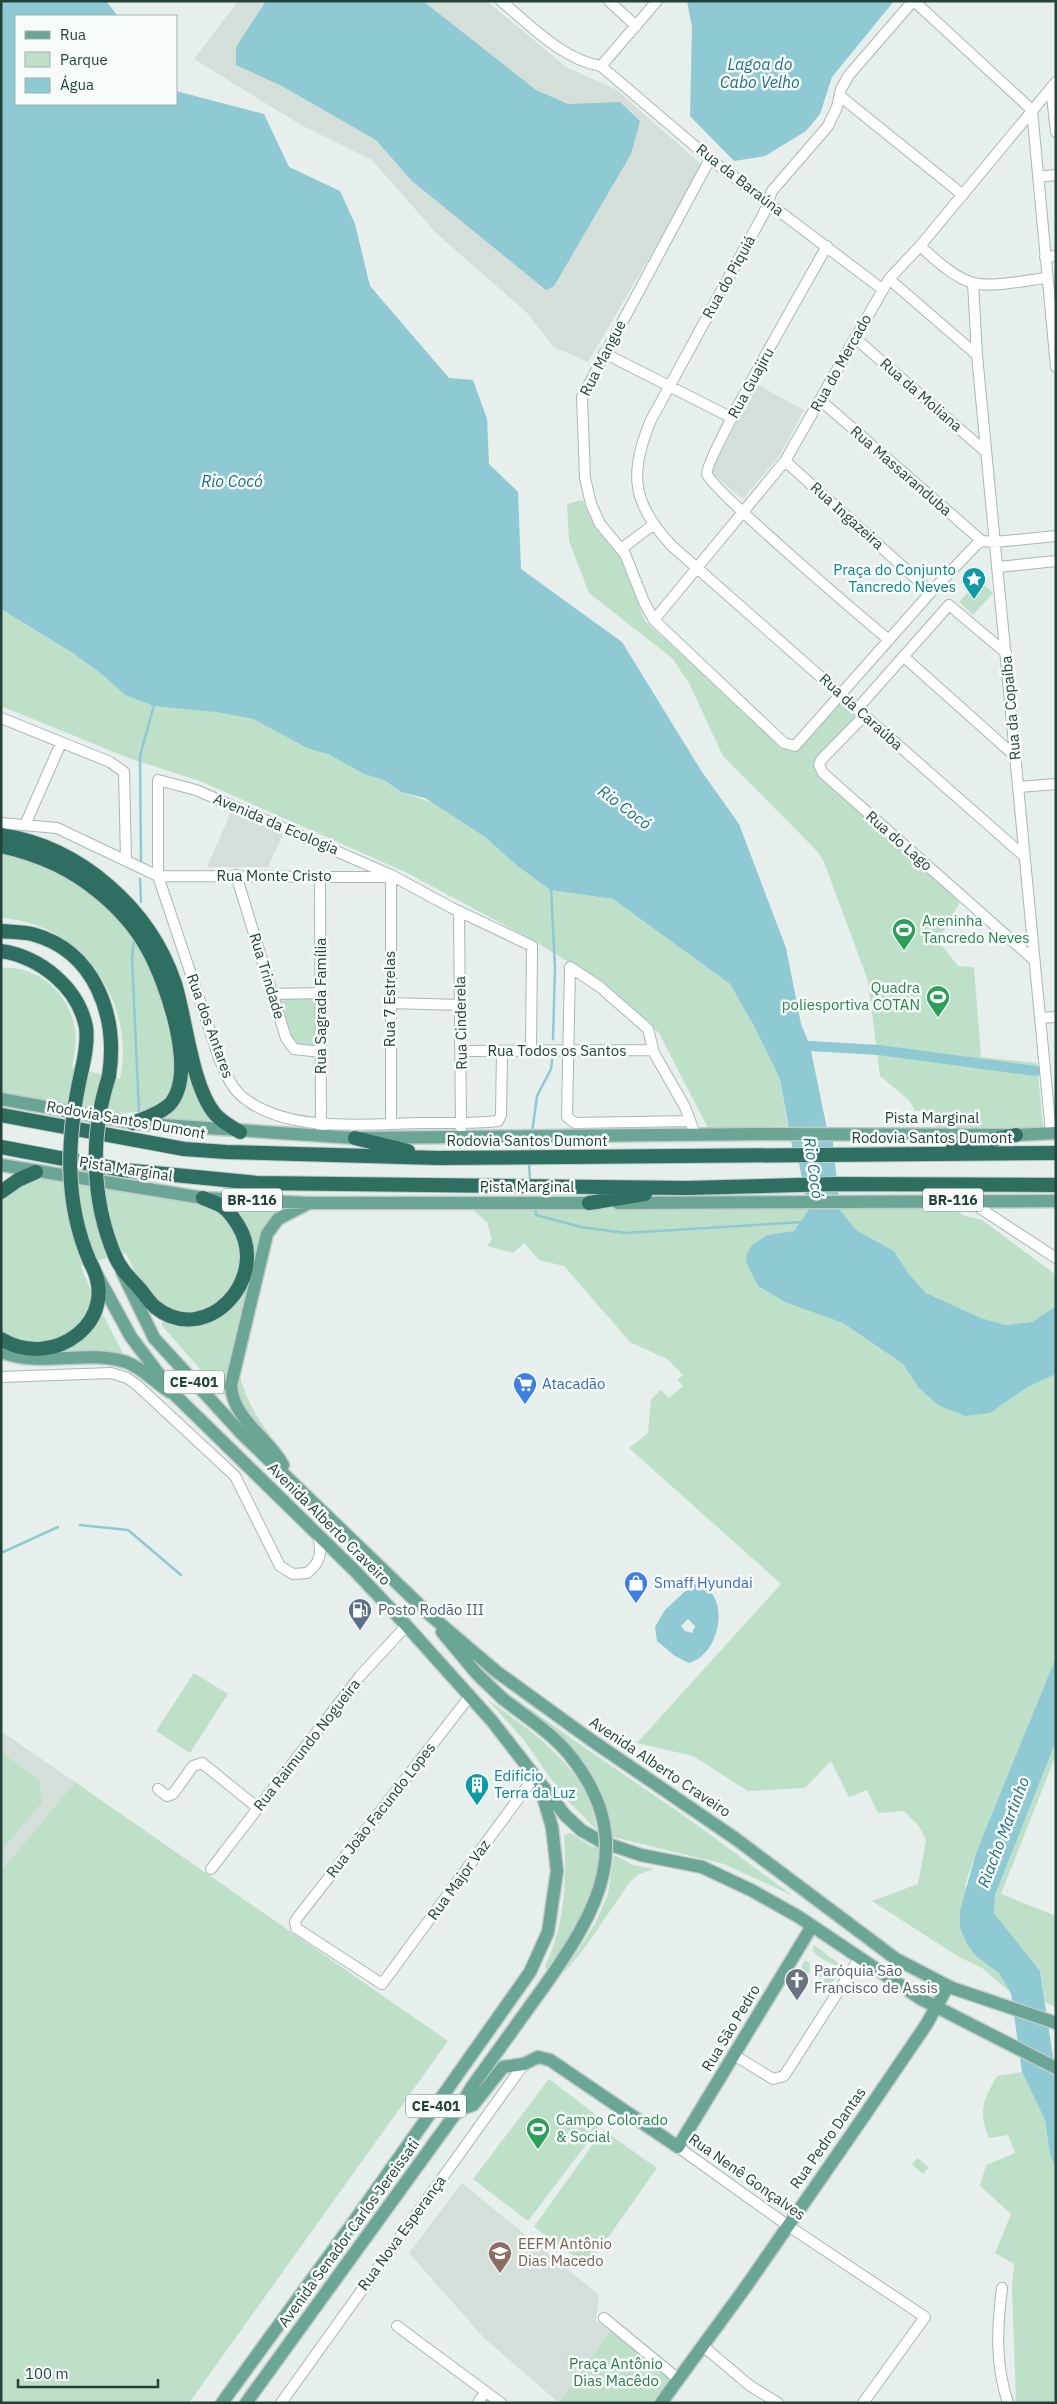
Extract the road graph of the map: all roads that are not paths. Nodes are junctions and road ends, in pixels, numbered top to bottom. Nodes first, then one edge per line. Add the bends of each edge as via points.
1 (501, 1) edge
2 (609, 1) edge
3 (657, 1) edge
4 (914, 1) edge
5 (636, 26) junction
6 (601, 66) junction
7 (1053, 85) edge
8 (840, 96) junction
9 (1032, 110) junction
10 (1055, 119) edge
11 (1056, 132) edge
12 (710, 159) junction
13 (1056, 176) edge
14 (1038, 177) junction
15 (963, 195) junction
16 (768, 203) junction
17 (827, 246) junction
18 (920, 246) junction
19 (1051, 256) edge
20 (1047, 278) junction
21 (889, 279) junction
22 (973, 283) junction
23 (882, 289) junction
24 (855, 338) junction
25 (604, 353) junction
26 (977, 355) junction
27 (1056, 367) edge
28 (669, 386) junction
29 (820, 400) junction
30 (732, 418) junction
31 (986, 452) junction
32 (785, 461) junction
33 (744, 513) junction
34 (654, 524) junction
35 (1056, 536) edge
36 (982, 542) junction
37 (995, 546) junction
38 (621, 550) junction
39 (1056, 561) edge
40 (998, 565) junction
41 (698, 568) junction
42 (931, 592) junction
43 (654, 620) junction
44 (889, 640) junction
45 (1006, 653) junction
46 (904, 657) junction
47 (843, 696) junction
48 (859, 710) junction
49 (1, 718) edge
50 (61, 743) junction
51 (1015, 756) junction
52 (158, 780) joint
53 (1056, 784) edge
54 (1019, 787) junction
55 (1, 823) edge
56 (25, 825) junction
57 (1, 834) edge
58 (1, 846) edge
59 (1024, 856) junction
60 (126, 860) junction
61 (236, 875) junction
62 (158, 876) junction
63 (320, 876) junction
64 (391, 876) junction
65 (459, 911) junction
66 (1, 921) edge
67 (1, 930) edge
68 (32, 934) junction
69 (1, 951) edge
70 (30, 960) junction
71 (1034, 960) junction
72 (1, 961) edge
73 (322, 993) junction
74 (271, 994) junction
75 (390, 1004) junction
76 (461, 1004) junction
77 (1056, 1017) edge
78 (1040, 1018) junction
79 (653, 1050) junction
80 (462, 1051) junction
81 (502, 1051) junction
82 (531, 1051) junction
83 (567, 1051) junction
84 (321, 1052) junction
85 (1, 1099) edge
86 (1, 1115) edge
87 (690, 1121) junction
88 (461, 1122) junction
89 (133, 1123) junction
90 (321, 1123) junction
91 (390, 1124) junction
92 (240, 1132) junction
93 (1053, 1133) edge
94 (695, 1134) junction
95 (1016, 1135) junction
96 (462, 1136) junction
97 (321, 1137) junction
98 (355, 1138) junction
99 (1, 1147) edge
100 (1056, 1153) edge
101 (920, 1154) junction
102 (438, 1158) junction
103 (1, 1165) edge
104 (36, 1172) junction
105 (1056, 1184) edge
106 (687, 1188) junction
107 (1, 1192) edge
108 (202, 1198) junction
109 (968, 1200) junction
110 (1056, 1201) edge
111 (308, 1203) junction
112 (589, 1203) junction
113 (1056, 1258) edge
114 (118, 1262) junction
115 (97, 1275) junction
116 (1, 1339) edge
117 (1, 1352) edge
118 (1, 1377) edge
119 (174, 1394) junction
120 (290, 1479) junction
121 (318, 1536) junction
122 (430, 1616) junction
123 (407, 1625) junction
124 (470, 1696) junction
125 (535, 1776) junction
126 (158, 1790) dead end
127 (258, 1808) junction
128 (211, 1869) dead end
129 (812, 1926) junction
130 (859, 1959) junction
131 (382, 1984) joint
132 (948, 1986) junction
133 (936, 2008) junction
134 (1056, 2023) edge
135 (734, 2055) junction
136 (524, 2064) junction
137 (1056, 2068) edge
138 (458, 2110) junction
139 (678, 2147) junction
140 (787, 2225) junction
141 (1002, 2288) dead end
142 (604, 2318) dead end
143 (397, 2326) dead end
144 (704, 2346) junction
145 (678, 2378) junction
146 (485, 2392) junction
147 (222, 2403) edge
148 (246, 2403) edge
149 (282, 2403) edge
150 (478, 2403) edge
151 (500, 2403) edge
152 (661, 2403) edge
153 (778, 2403) edge
154 (864, 2403) edge
155 (1008, 2403) edge

1 - 6 street via 562,49 586,64
2 - 5 street
3 - 5 street
4 - 8 street, Rua do Piquiá via 849,75
4 - 9 street
5 - 6 street
6 - 12 street, Rua da Baraúna
7 - 9 street, Rua do Mercado
7 - 10 street
8 - 15 street
8 - 16 street, Rua do Piquiá via 828,126 772,191
9 - 14 street
9 - 15 street, Rua do Mercado
10 - 11 street
12 - 16 street, Rua da Baraúna
12 - 25 street, Rua Mangue
13 - 14 street
14 - 19 street
15 - 18 street, Rua do Mercado
16 - 17 street, Rua da Baraúna
16 - 28 street, Rua do Piquiá
17 - 23 street, Rua da Baraúna
17 - 30 street, Rua Guajiru
18 - 21 street, Rua do Mercado
18 - 22 street via 958,276
19 - 20 street
20 - 22 street
20 - 27 street
21 - 23 street, Rua do Mercado
21 - 26 street
22 - 26 street, Rua da Copaíba
23 - 24 street, Rua do Mercado
24 - 29 street, Rua do Mercado
24 - 31 street, Rua da Moliana
25 - 28 street
25 - 38 street, Rua Mangue via 582,396 585,478 594,513
26 - 31 street, Rua da Copaíba
28 - 30 street
28 - 34 street, Rua do Piquiá via 651,420 637,460 639,490
29 - 32 street, Rua do Mercado
29 - 36 street, Rua Massaranduba
30 - 33 street, Rua Guajiru via 707,472 710,481
31 - 37 street, Rua da Copaíba
32 - 33 street, Rua do Mercado
32 - 42 street, Rua Ingazeira
33 - 41 street, Rua do Mercado
33 - 44 street, Rua Guajiru
34 - 38 street
34 - 41 street, Rua do Piquiá via 672,546
35 - 37 street
36 - 37 street
36 - 42 street
37 - 40 street, Rua da Copaíba
38 - 43 street, Rua Mangue
39 - 40 street
40 - 45 street, Rua da Copaíba
41 - 43 street, Rua do Mercado
41 - 47 street, Rua da Caraúba
42 - 44 street
43 - 47 street via 784,743 791,746 798,744
44 - 47 street
45 - 46 street, Rua do Lago via 949,605
45 - 51 street, Rua da Copaíba
46 - 48 street, Rua do Lago
46 - 51 street
47 - 48 street, Rua da Caraúba
48 - 59 street, Rua da Caraúba
48 - 71 street, Rua do Lago via 821,760 822,773
49 - 50 street
50 - 56 street
50 - 60 street via 124,772
51 - 54 street, Rua da Copaíba
52 - 62 street, Rua dos Antares
52 - 64 street, Avenida da Ecologia via 205,794
53 - 54 street
54 - 59 street, Rua da Copaíba
55 - 56 street
56 - 60 street via 57,828
57 - 92 highway via 41,844 78,863 119,894 137,915 158,945 171,973 202,1092 216,1115
58 - 89 highway via 60,866 92,886 128,921 154,960 166,990 179,1044 182,1078 170,1104 158,1113
59 - 71 street, Rua da Copaíba
60 - 62 street
61 - 62 street, Rua Monte Cristo
61 - 63 street, Rua Monte Cristo
61 - 74 street, Rua Trindade
62 - 90 street, Rua dos Antares via 219,1058 232,1085 246,1100 267,1112
63 - 64 street, Rua Monte Cristo
63 - 73 street, Rua Sagrada Família
64 - 65 street, Rua Monte Cristo
64 - 75 street, Rua 7 Estrelas
65 - 76 street, Rua Cinderela
65 - 82 street, Rua Monte Cristo via 532,946
66 - 68 highway, Avenida Alberto Craveiro via 21,926
67 - 68 highway
68 - 114 highway, Avenida Alberto Craveiro / CE-401, bridge via 73,956 96,985 107,1011 113,1053 100,1112 96,1150 97,1193 107,1238
69 - 70 highway, Avenida Alberto Craveiro
70 - 72 highway
70 - 115 highway, Avenida Alberto Craveiro / CE-401, bridge via 58,978 70,992 86,1027 86,1047 73,1107 70,1143 73,1210
71 - 78 street, Rua da Copaíba
73 - 74 street
73 - 84 street, Rua Sagrada Família
74 - 84 street, Rua Trindade via 291,1046 298,1050
75 - 76 street
75 - 91 street, Rua 7 Estrelas
76 - 80 street, Rua Cinderela
77 - 78 street
78 - 93 street, Rua da Copaíba
79 - 83 street, Rua Todos os Santos
79 - 83 street via 648,1029 609,993 570,967
79 - 87 street
80 - 81 street, Rua Todos os Santos
80 - 88 street, Rua Cinderela
81 - 82 street, Rua Todos os Santos
81 - 88 street, Rua dos Antares via 501,1115 495,1121
82 - 83 street, Rua Todos os Santos
83 - 87 street via 567,1117 570,1121
84 - 90 street, Rua Sagrada Família
85 - 89 main road, Pista Marginal
86 - 102 highway, Rodovia Santos Dumont via 192,1149
87 - 94 street
88 - 91 street, Rua dos Antares
88 - 96 street, Rua Cinderela
89 - 92 main road, Pista Marginal
90 - 91 street, Rua dos Antares
90 - 97 street, Rua Sagrada Família
92 - 97 main road, Pista Marginal
93 - 95 main road, Pista Marginal
94 - 95 main road, Pista Marginal
94 - 96 main road, Pista Marginal
95 - 101 highway
96 - 98 main road, Pista Marginal
97 - 98 main road, Pista Marginal
98 - 102 highway
99 - 106 highway, BR-116 via 123,1170 233,1182
100 - 101 highway, Rodovia Santos Dumont
101 - 102 highway, Rodovia Santos Dumont
103 - 104 main road, Pista Marginal / BR-116
104 - 107 highway
104 - 108 main road, Pista Marginal / BR-116
105 - 106 highway, BR-116 via 760,1184
106 - 112 highway
108 - 111 main road, Pista Marginal / BR-116
108 - 114 highway via 223,1207 232,1215 245,1238 247,1269 243,1283 225,1305 191,1318 166,1313 154,1306
109 - 110 main road, Pista Marginal / BR-116
109 - 112 main road, Pista Marginal / BR-116
109 - 113 street
111 - 112 main road, Pista Marginal / BR-116
111 - 120 main road via 278,1219 267,1234 231,1386 235,1407 278,1455
114 - 120 main road, Avenida Alberto Craveiro / CE-401 via 154,1338 242,1434
115 - 116 highway via 96,1302 80,1335 64,1344 42,1349 21,1347
115 - 119 main road, Avenida Alberto Craveiro / CE-401 via 131,1337
117 - 119 main road via 26,1360 93,1358 125,1362 136,1366
118 - 121 street via 111,1373 127,1378 235,1476 280,1566 293,1574 307,1573 320,1557 322,1550
119 - 121 main road, Avenida Alberto Craveiro / CE-401
120 - 122 main road, Avenida Alberto Craveiro / CE-401
121 - 123 main road, Avenida Alberto Craveiro / CE-401
122 - 132 main road, Avenida Alberto Craveiro via 497,1672 736,1839 867,1939 896,1959
122 - 138 main road, Avenida Senador Carlos Jereissati / CE-401, bridge via 464,1660 568,1754 595,1797 603,1817 605,1856 597,1898 570,1950
123 - 124 main road, Avenida Alberto Craveiro / CE-401
123 - 127 street, Rua Raimundo Nogueira via 360,1676
124 - 125 main road, Avenida Alberto Craveiro / CE-401
124 - 131 street, Rua João Facundo Lopes via 298,1917 295,1926
125 - 129 main road, Avenida Alberto Craveiro via 565,1814 591,1836 640,1856 702,1867 751,1890
125 - 131 street, Rua Major Vaz
125 - 147 main road, Avenida Senador Carlos Jereissati / CE-401 via 552,1827 557,1871 548,1932 530,1972
126 - 127 street via 167,1796 173,1794 193,1766 202,1763
127 - 128 street, Rua Raimundo Nogueira
129 - 130 main road, Avenida Alberto Craveiro
129 - 135 main road, Rua São Pedro
130 - 133 main road, Avenida Alberto Craveiro
130 - 135 street via 784,2076 773,2079
132 - 133 main road, Rua Pedro Dantas
132 - 134 main road, Avenida Alberto Craveiro
133 - 137 main road, Avenida Alberto Craveiro
133 - 140 main road, Rua Pedro Dantas
135 - 139 main road, Rua São Pedro
136 - 138 main road, Rua Nenê Gonçalves via 503,2067 473,2106
136 - 139 main road, Rua Nenê Gonçalves via 538,2057 550,2060
136 - 149 street, Rua Nova Esperança
138 - 148 main road, Avenida Senador Carlos Jereissati / CE-401
139 - 140 street, Rua Nenê Gonçalves
140 - 144 main road, Rua Pedro Dantas
140 - 154 street, Rua Nenê Gonçalves via 925,2318
141 - 155 street via 997,2338 999,2371
142 - 145 street
143 - 146 street
144 - 145 main road, Rua Pedro Dantas
144 - 153 street via 749,2385
145 - 152 main road, Rua Pedro Dantas
146 - 150 street
146 - 151 street

